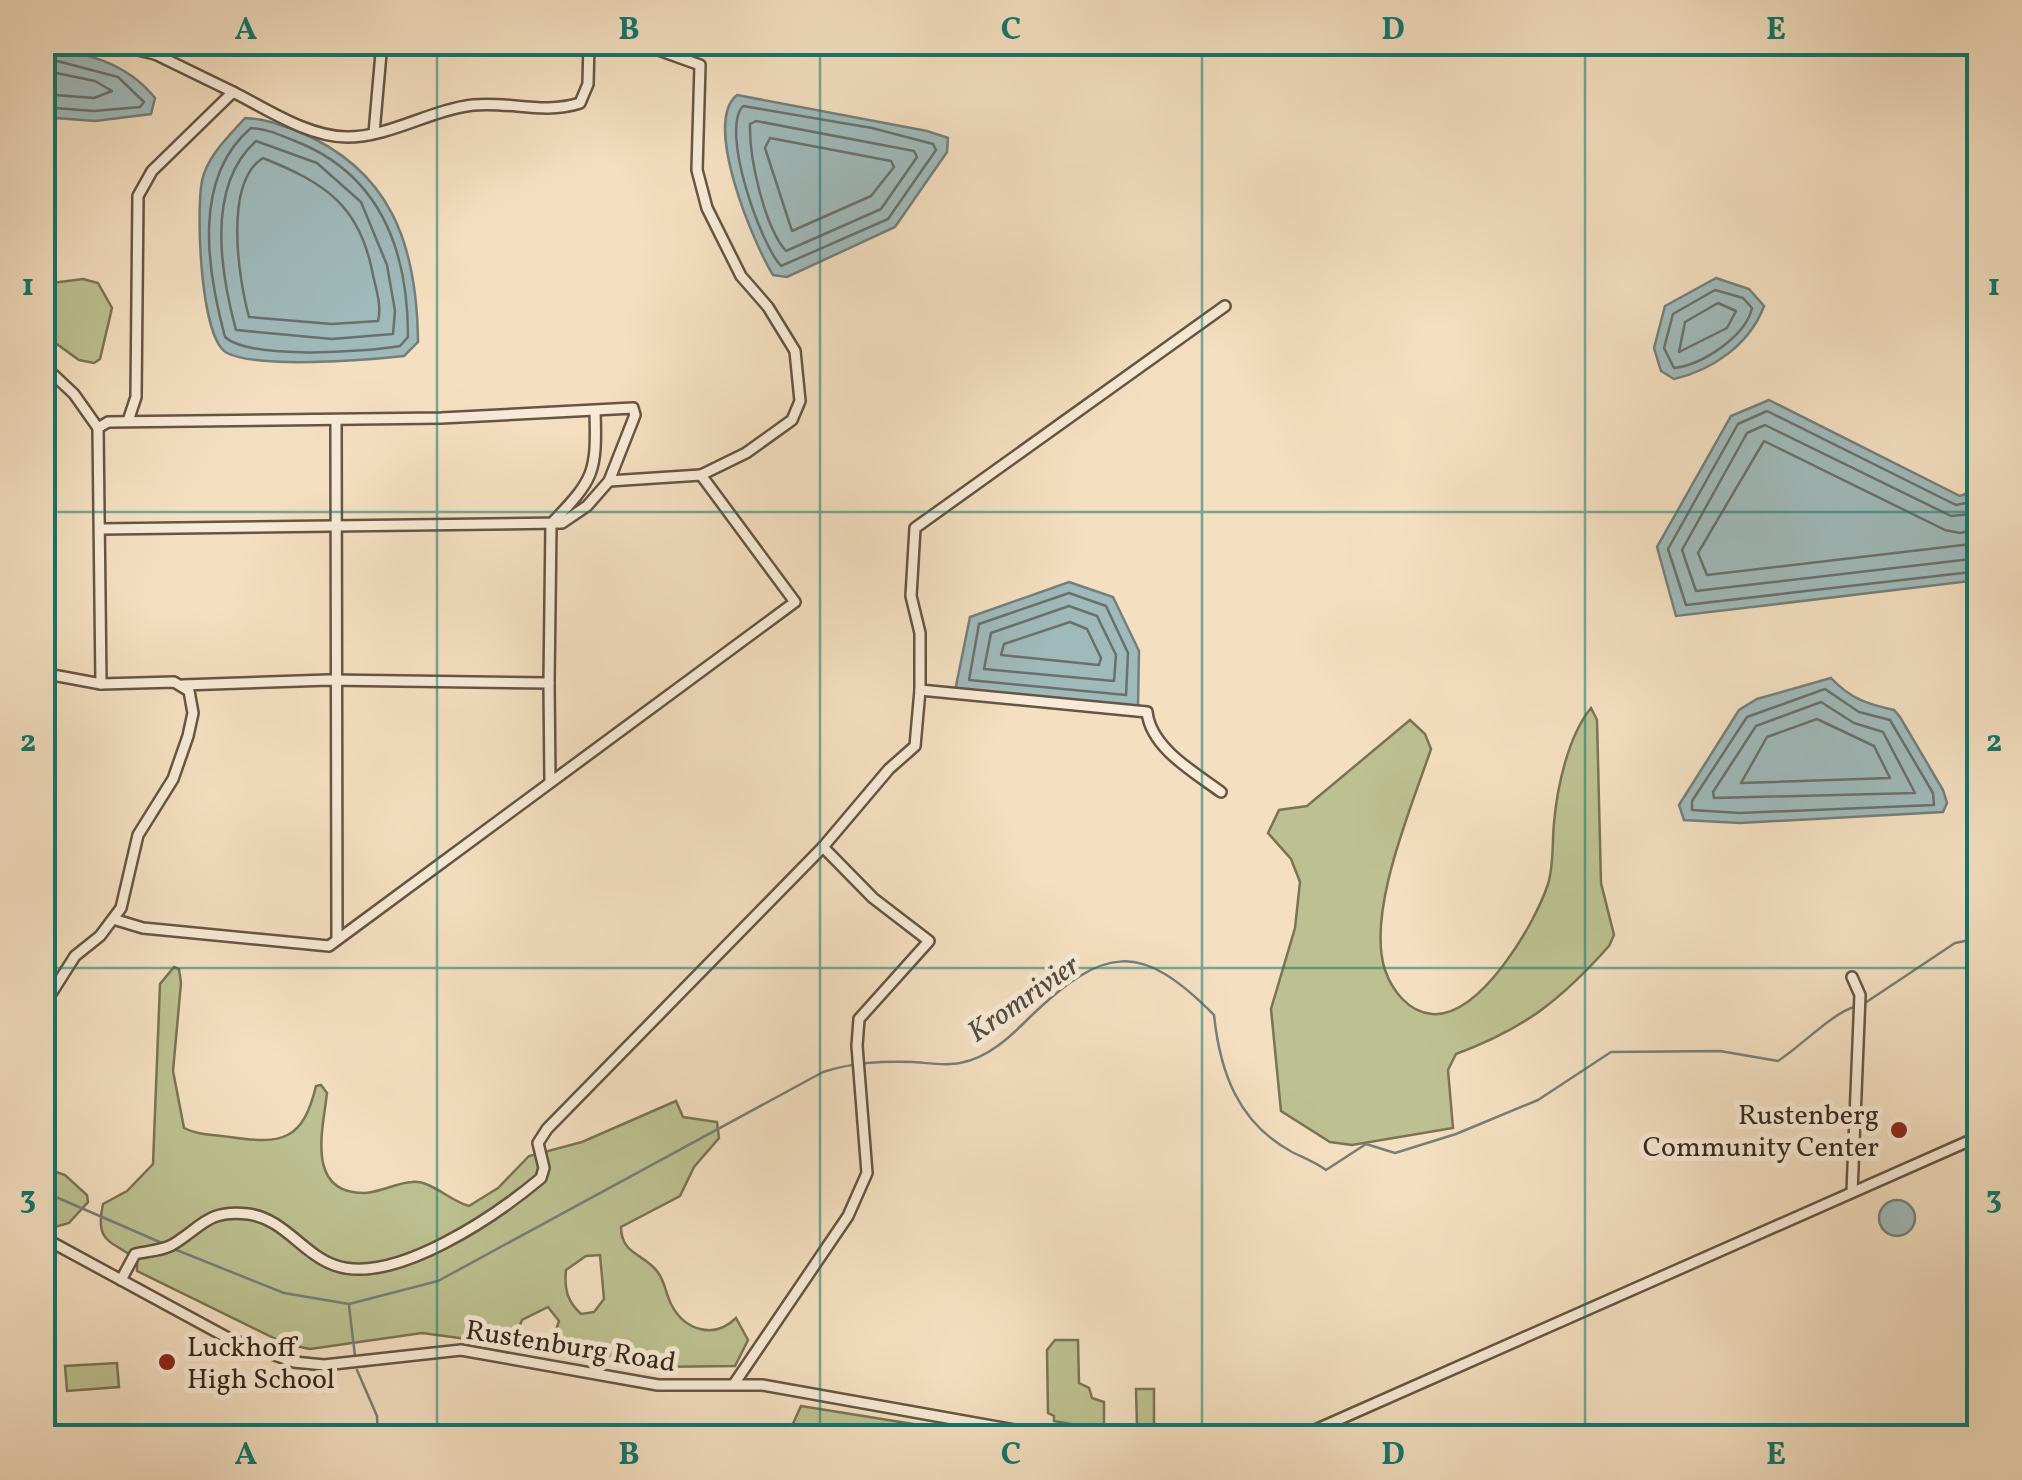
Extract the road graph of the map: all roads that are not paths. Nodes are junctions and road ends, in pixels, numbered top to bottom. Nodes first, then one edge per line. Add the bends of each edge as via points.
1 (103, 42) edge
2 (382, 42) edge
3 (618, 42) edge
4 (636, 42) edge
5 (589, 47) edge
6 (156, 48) edge
7 (233, 92) junction
8 (374, 134) junction
9 (1225, 306) dead end
10 (42, 364) edge
11 (595, 411) junction
12 (336, 420) junction
13 (128, 422) junction
14 (98, 428) junction
15 (700, 475) junction
16 (609, 481) junction
17 (551, 524) junction
18 (101, 528) junction
19 (338, 528) junction
20 (42, 673) edge
21 (337, 680) junction
22 (549, 682) junction
23 (101, 684) junction
24 (182, 685) junction
25 (920, 690) junction
26 (550, 781) junction
27 (1221, 792) dead end
28 (824, 847) junction
29 (113, 919) junction
30 (338, 937) junction
31 (1852, 977) dead end
32 (42, 1008) edge
33 (1980, 1136) edge
34 (1852, 1192) junction
35 (42, 1237) edge
36 (121, 1280) junction
37 (734, 1384) junction
38 (1059, 1438) edge
39 (1297, 1438) edge

1 - 6 street
2 - 8 street
3 - 5 street
4 - 15 street via 700,65 697,170 707,208 740,276 795,351 800,400 792,420
5 - 8 street via 580,102 556,110 478,104 433,111
6 - 7 street
7 - 8 street via 325,132
7 - 13 street via 152,172 138,196 136,397
9 - 25 street via 915,528 911,596 920,633
10 - 14 street
11 - 12 street
11 - 16 street via 633,408 635,414
11 - 17 street via 596,455 588,485
12 - 13 street
12 - 19 street
13 - 14 street
14 - 18 street
15 - 16 street
15 - 26 street via 795,602
16 - 17 street via 574,517
17 - 19 street
17 - 22 street
18 - 19 street
18 - 23 street
19 - 21 street
20 - 23 street
21 - 22 street
21 - 24 street
21 - 30 street
22 - 26 street
23 - 24 street
24 - 29 street via 192,699 188,736 168,789 138,835 126,897
25 - 27 street via 1147,712 1149,727 1185,768
25 - 28 street via 915,746
26 - 30 street
28 - 36 street via 547,1130 538,1143 541,1178 474,1230 392,1263 338,1266 266,1220 222,1214 196,1223 172,1245 135,1254
28 - 37 street via 929,941 859,1019 867,1174 848,1216
29 - 30 street via 143,928 329,946
29 - 32 street via 75,956
31 - 34 street via 1860,995
33 - 34 street
34 - 39 street
35 - 36 street, Rustenburg Road
36 - 37 street, Rustenburg Road via 228,1338 294,1362 324,1365 461,1350 658,1384
37 - 38 street, Rustenburg Road

